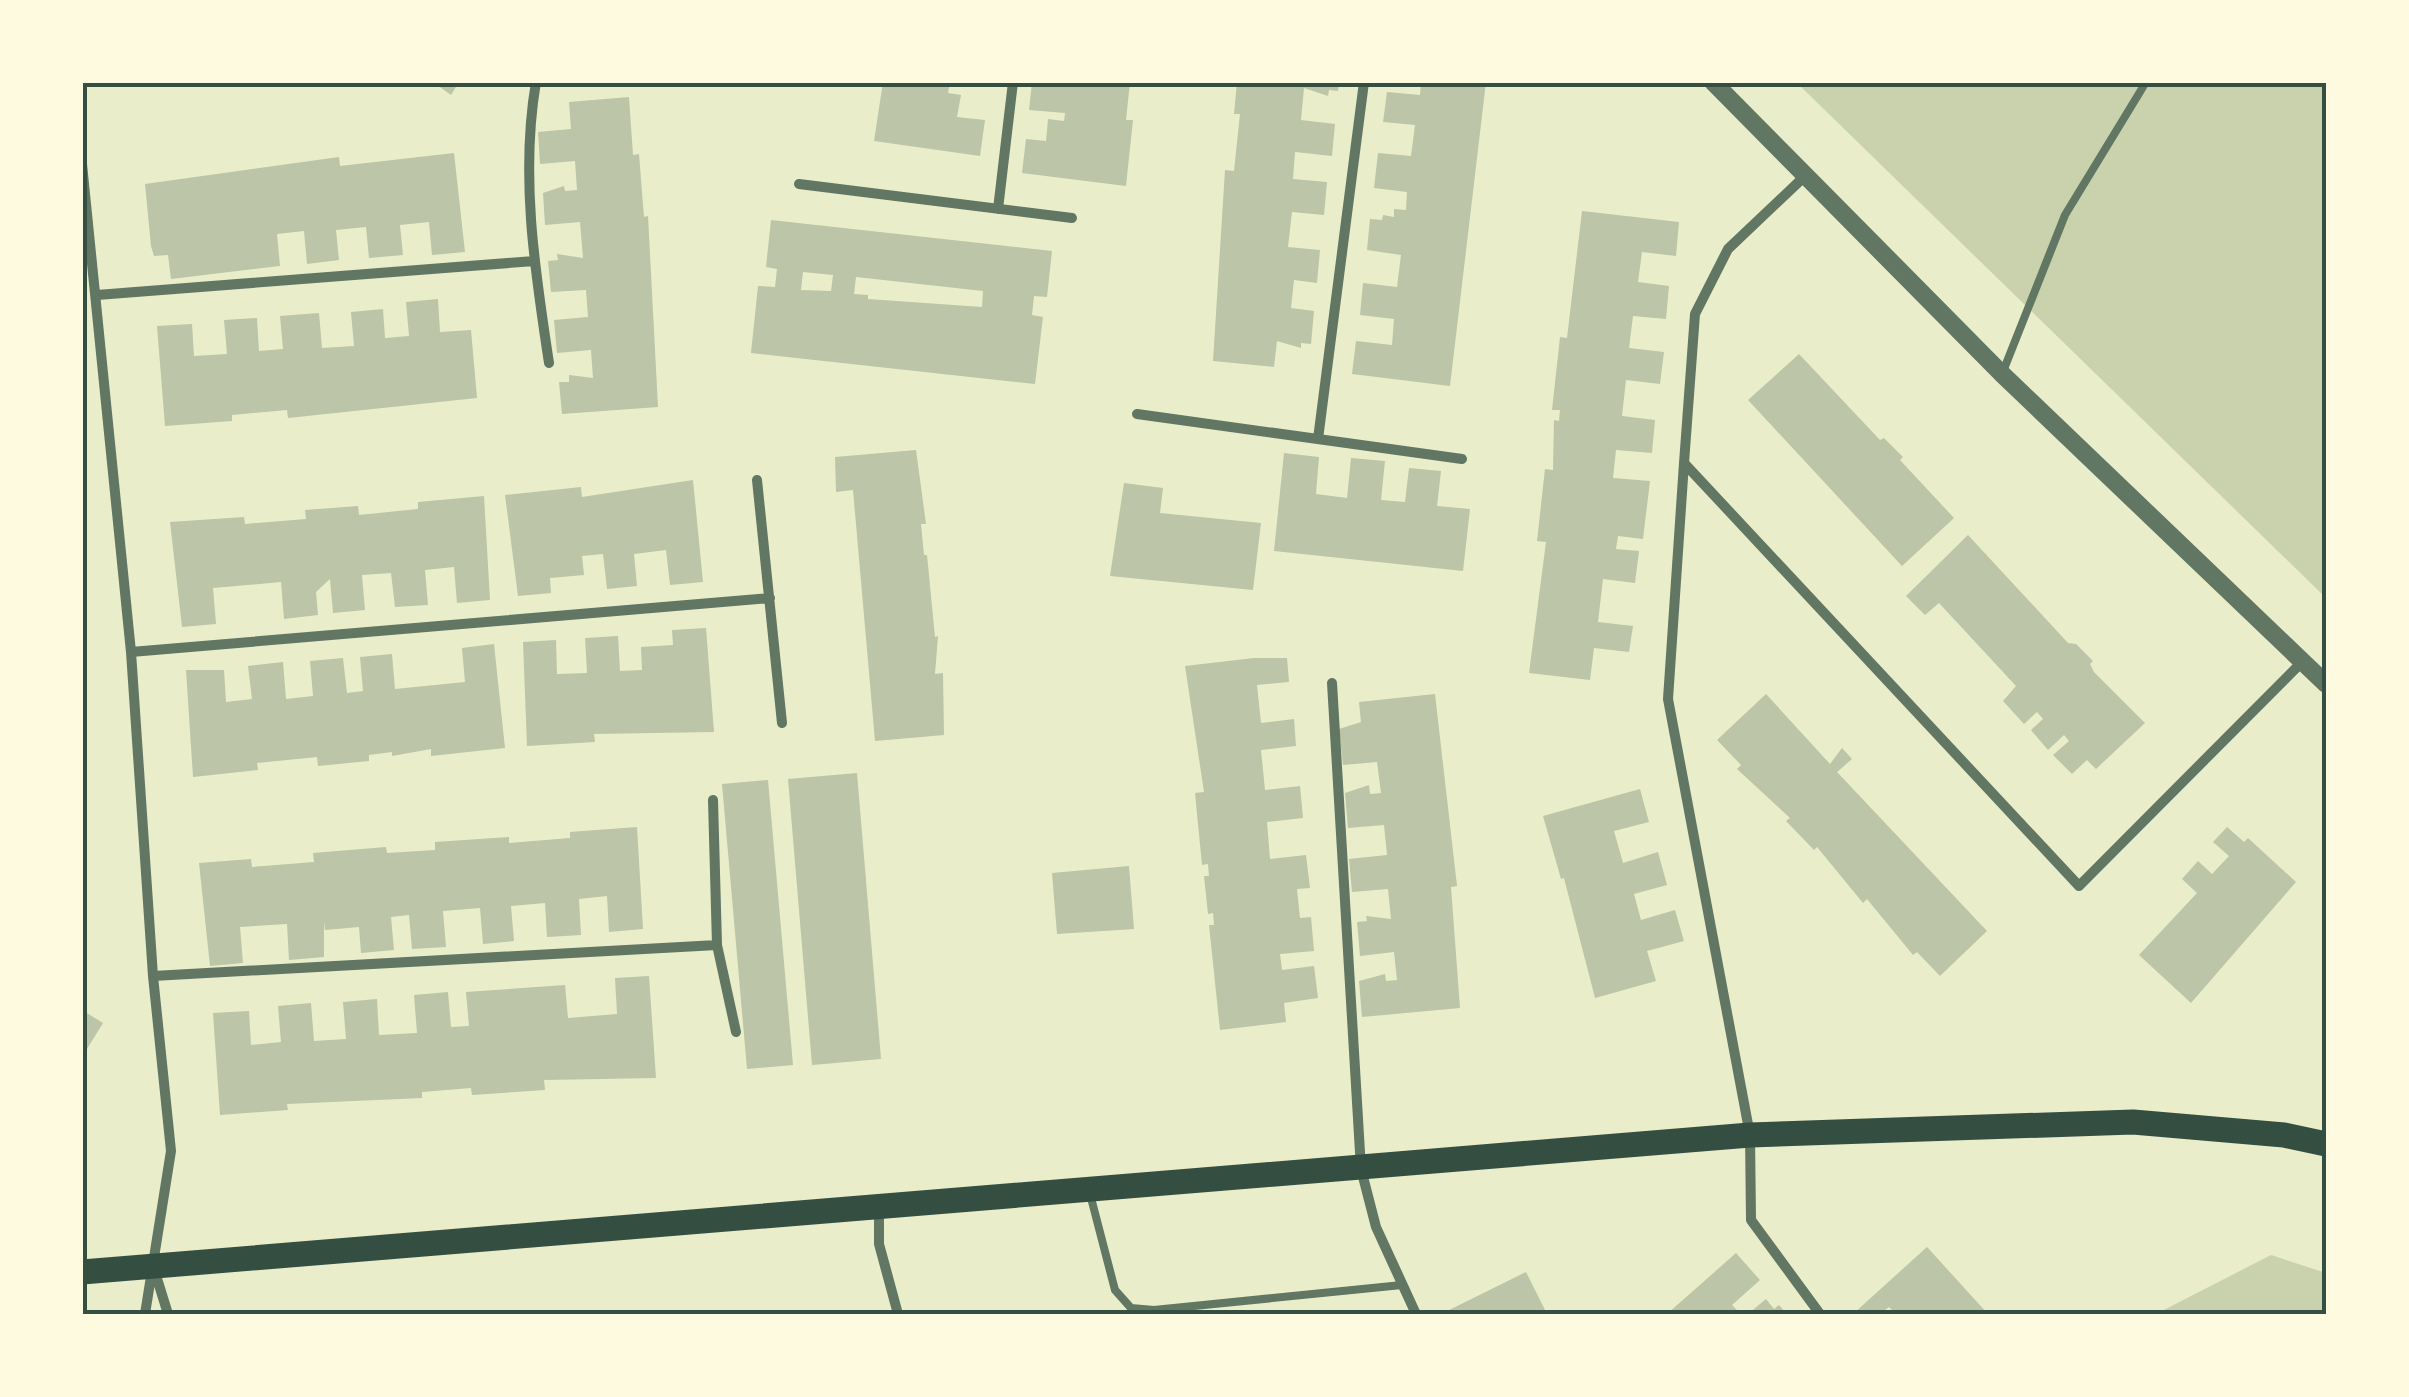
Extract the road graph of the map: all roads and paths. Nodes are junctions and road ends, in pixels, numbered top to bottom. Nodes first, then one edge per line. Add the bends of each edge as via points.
1 (536, 82) edge
2 (1013, 82) edge
3 (1364, 82) edge
4 (1713, 82) edge
5 (2146, 82) edge
6 (82, 164) edge
7 (1806, 175) junction
8 (799, 184) dead end
9 (998, 209) junction
10 (1072, 218) dead end
11 (534, 261) junction
12 (97, 295) junction
13 (549, 363) dead end
14 (2002, 374) junction
15 (1137, 414) dead end
16 (1318, 439) junction
17 (1462, 459) dead end
18 (1684, 462) junction
19 (757, 480) dead end
20 (770, 598) junction
21 (131, 652) junction
22 (2303, 662) junction
23 (1332, 684) dead end
24 (2326, 684) edge
25 (782, 723) dead end
26 (713, 800) dead end
27 (717, 945) junction
28 (153, 976) junction
29 (736, 1032) dead end
30 (1750, 1134) junction
31 (2326, 1144) edge
32 (1361, 1169) junction
33 (1088, 1190) junction
34 (879, 1207) junction
35 (153, 1266) junction
36 (82, 1272) edge
37 (1402, 1285) junction
38 (145, 1314) edge
39 (168, 1314) edge
40 (898, 1314) edge
41 (1416, 1314) edge
42 (1820, 1314) edge

1 - 11 street via 528,127
2 - 9 street
3 - 16 street
4 - 7 street
5 - 14 lane via 2065,216
6 - 12 street
7 - 14 street
7 - 18 street via 1728,249 1695,314
8 - 9 street
9 - 10 street
11 - 12 street
11 - 13 street
12 - 21 street
14 - 22 street
15 - 16 street
16 - 17 street
18 - 22 street via 2079,886
18 - 30 street via 1668,699
19 - 20 street
20 - 21 street
20 - 25 street
21 - 28 street
22 - 24 street
23 - 32 street
26 - 27 street
27 - 28 street
27 - 29 street
28 - 35 street via 171,1151
30 - 31 main road via 2133,1122
30 - 32 main road
30 - 42 street via 1751,1220
32 - 33 main road
32 - 37 street via 1376,1227
33 - 34 main road
33 - 37 lane via 1116,1290 1131,1308
34 - 35 main road
34 - 40 street via 878,1244
35 - 36 main road
35 - 38 street
35 - 39 street
37 - 41 street

